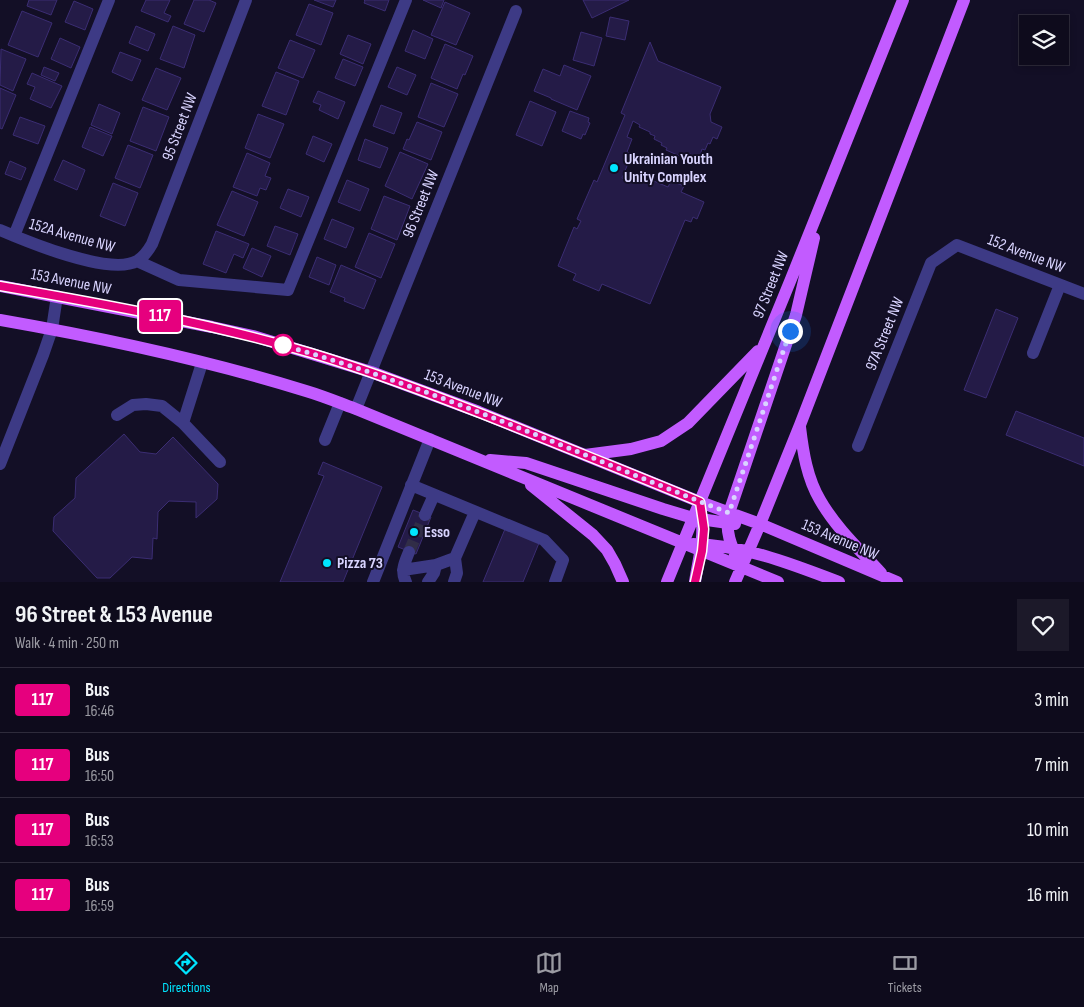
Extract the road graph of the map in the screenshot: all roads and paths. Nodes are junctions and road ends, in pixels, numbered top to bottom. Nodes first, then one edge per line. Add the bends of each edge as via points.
1 (109, 0) edge
2 (246, 0) edge
3 (406, 0) edge
4 (903, 0) edge
5 (964, 0) edge
6 (516, 11) dead end
7 (826, 193) junction
8 (0, 230) edge
9 (14, 236) junction
10 (957, 245) joint
11 (137, 261) junction
12 (1060, 285) junction
13 (0, 286) edge
14 (1084, 294) edge
15 (57, 296) junction
16 (0, 320) edge
17 (52, 329) junction
18 (763, 346) junction
19 (1033, 353) dead end
20 (202, 362) junction
21 (371, 372) junction
22 (340, 403) junction
23 (356, 409) junction
24 (117, 415) dead end
25 (182, 423) junction
26 (800, 424) junction
27 (430, 439) junction
28 (325, 440) dead end
29 (858, 446) dead end
30 (584, 455) junction
31 (477, 459) junction
32 (220, 462) dead end
33 (0, 464) edge
34 (520, 476) junction
35 (411, 485) junction
36 (434, 494) junction
37 (700, 502) junction
38 (475, 512) junction
39 (425, 514) tunnel mouth
40 (728, 518) junction
41 (698, 519) junction
42 (760, 524) junction
43 (683, 543) junction
44 (732, 547) junction
45 (702, 548) junction
46 (748, 551) junction
47 (410, 552) tunnel mouth
48 (455, 558) junction
49 (436, 565) junction
50 (741, 567) junction
51 (404, 576) edge
52 (891, 580) edge
53 (373, 582) edge
54 (428, 582) edge
55 (454, 582) edge
56 (555, 582) edge
57 (623, 582) edge
58 (667, 582) edge
59 (695, 582) edge
60 (735, 582) edge
61 (778, 582) edge
62 (839, 582) edge

1 - 9 street
2 - 11 street, 95 Street NW via 152,244
3 - 11 street via 288,290 179,280
4 - 7 main road, 97 Street NW
5 - 26 main road
6 - 21 street, 96 Street NW
7 - 18 main road, 97 Street NW
7 - 40 main road via 796,314
8 - 9 street, 152A Avenue NW
9 - 11 street, 152A Avenue NW via 106,264 118,266
10 - 12 street, 152 Avenue NW
10 - 29 street, 97A Street NW via 930,263
12 - 14 street, 152 Avenue NW
12 - 19 street
13 - 15 main road, 153 Avenue NW
15 - 17 street
15 - 21 main road, 153 Avenue NW via 236,332
16 - 17 main road
17 - 20 main road
17 - 33 street
18 - 30 main road via 688,423 661,441 631,449
18 - 37 main road, 97 Street NW
20 - 22 main road
20 - 25 street
21 - 23 street, 96 Street NW
21 - 30 main road, 153 Avenue NW
22 - 23 main road
22 - 28 street
23 - 27 main road
24 - 25 street via 133,405 146,404 162,406
25 - 32 street
26 - 42 main road
26 - 52 main road via 804,458 819,499 835,523
27 - 31 main road
27 - 35 street
30 - 37 main road, 153 Avenue NW
31 - 34 main road
31 - 41 main road via 526,463
34 - 43 main road
34 - 57 main road via 593,535 615,564
35 - 36 street
35 - 53 street
36 - 38 street
36 - 39 street
37 - 40 main road, 153 Avenue NW
37 - 41 main road, 97 Street NW
38 - 48 street
38 - 56 street via 544,540 563,560
40 - 41 main road
40 - 42 main road, 153 Avenue NW
40 - 44 main road
41 - 43 main road, 97 Street NW
41 - 45 main road
42 - 46 main road
42 - 52 main road, 153 Avenue NW
43 - 45 main road
43 - 58 main road, 97 Street NW
44 - 45 main road
44 - 46 main road
44 - 50 main road
45 - 50 main road
45 - 59 main road
46 - 50 main road
46 - 62 main road
47 - 51 street
48 - 49 street
48 - 55 street via 457,573
49 - 51 street
49 - 54 street
50 - 60 main road
50 - 61 main road

